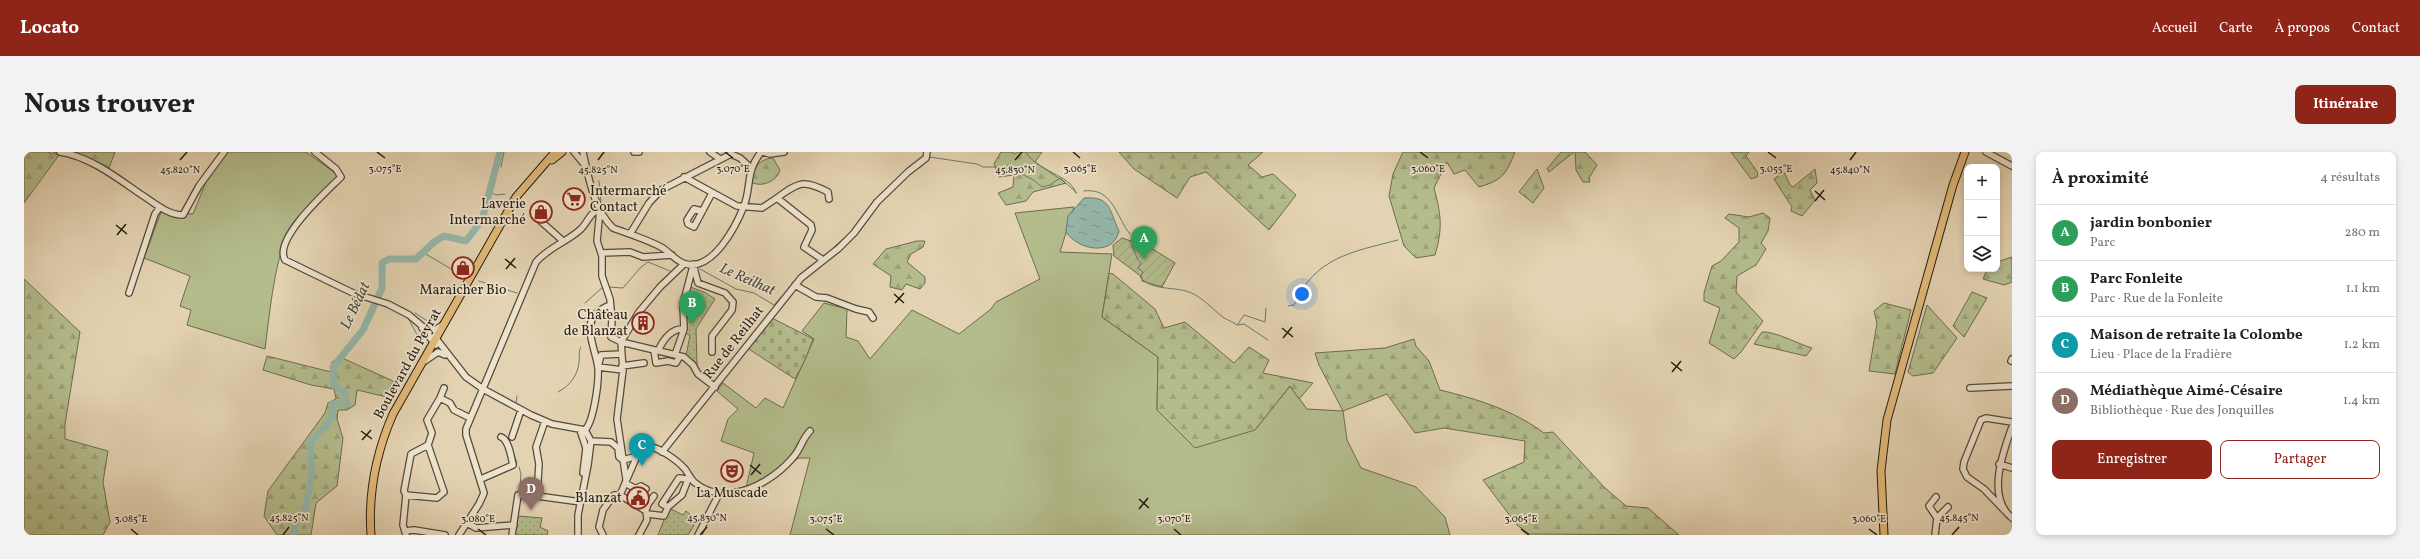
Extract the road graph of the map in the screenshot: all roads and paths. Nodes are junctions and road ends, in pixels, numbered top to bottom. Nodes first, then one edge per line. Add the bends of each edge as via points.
1 (60, 152) edge
2 (224, 152) edge
3 (315, 152) edge
4 (555, 152) edge
5 (562, 152) edge
6 (574, 152) edge
7 (583, 152) edge
8 (634, 152) edge
9 (639, 152) edge
10 (710, 152) edge
11 (762, 152) edge
12 (784, 152) edge
13 (1965, 152) edge
14 (1986, 152) edge
15 (774, 154) junction
16 (927, 155) edge
17 (757, 157) junction
18 (720, 159) junction
19 (2012, 166) edge
20 (586, 167) junction
21 (751, 168) junction
22 (684, 177) junction
23 (712, 193) junction
24 (778, 198) junction
25 (829, 199) dead end
26 (744, 206) junction
27 (160, 207) junction
28 (600, 209) junction
29 (702, 211) dead end
30 (505, 217) junction
31 (536, 217) dead end
32 (630, 234) junction
33 (562, 241) junction
34 (602, 252) junction
35 (672, 255) junction
36 (823, 260) junction
37 (684, 264) junction
38 (693, 264) junction
39 (795, 285) junction
40 (129, 293) dead end
41 (610, 305) junction
42 (874, 318) dead end
43 (416, 320) junction
44 (444, 324) junction
45 (684, 329) junction
46 (428, 330) junction
47 (435, 341) junction
48 (621, 342) junction
49 (656, 350) junction
50 (712, 352) dead end
51 (621, 354) junction
52 (675, 355) junction
53 (448, 356) junction
54 (668, 360) junction
55 (644, 363) dead end
56 (422, 364) junction
57 (598, 368) junction
58 (622, 368) junction
59 (2012, 386) edge
60 (715, 387) junction
61 (444, 388) dead end
62 (1970, 388) dead end
63 (483, 389) junction
64 (440, 398) junction
65 (521, 410) junction
66 (470, 418) junction
67 (544, 420) junction
68 (2012, 422) edge
69 (2012, 426) edge
70 (583, 430) junction
71 (810, 431) dead end
72 (512, 436) dead end
73 (501, 437) dead end
74 (591, 441) junction
75 (428, 445) junction
76 (662, 452) junction
77 (637, 456) junction
78 (623, 460) junction
79 (1999, 464) junction
80 (2012, 468) edge
81 (481, 478) junction
82 (688, 478) junction
83 (625, 481) junction
84 (585, 484) junction
85 (635, 489) junction
86 (646, 489) dead end
87 (719, 494) junction
88 (406, 495) junction
89 (620, 495) junction
90 (537, 496) junction
91 (654, 496) dead end
92 (1936, 497) dead end
93 (581, 502) junction
94 (668, 507) junction
95 (1948, 507) dead end
96 (647, 510) junction
97 (2005, 511) junction
98 (1937, 518) junction
99 (2012, 518) edge
100 (467, 523) junction
101 (514, 525) junction
102 (406, 533) edge
103 (370, 535) edge
104 (445, 535) edge
105 (458, 535) edge
106 (512, 535) edge
107 (578, 535) edge
108 (603, 535) edge
109 (639, 535) edge
110 (698, 535) edge
111 (1884, 535) edge
112 (1935, 535) edge

1 - 27 street via 76,156 108,171
2 - 27 street via 199,186 186,213 179,215
3 - 43 street via 336,169 341,177 298,223 285,244 285,260 353,293 395,307
4 - 30 main road, Boulevard du Peyrat via 522,189
5 - 30 main road, Boulevard du Peyrat via 531,184
6 - 20 street
7 - 20 street
8 - 9 street
10 - 18 street
11 - 15 street
11 - 17 street
12 - 15 street
13 - 111 main road via 1953,185 1889,409 1882,465
14 - 19 street
15 - 17 street
16 - 36 street, Rue de Reilhat via 877,202 854,234
17 - 21 street
18 - 21 street via 733,154
18 - 22 street
20 - 28 street
21 - 26 street
22 - 23 street
22 - 32 street via 657,193
23 - 26 street via 738,206
23 - 29 street
24 - 25 street via 792,187 808,183 828,192
24 - 26 street via 762,208
24 - 36 street via 811,226 812,230 804,247
26 - 38 street via 718,250 709,258
27 - 40 street
28 - 32 street via 613,228
28 - 33 street via 594,211 578,232
28 - 34 street via 597,240
30 - 44 main road, Boulevard du Peyrat
31 - 33 street
32 - 35 street via 659,246
33 - 63 street via 536,262
34 - 35 street via 625,251 645,258
34 - 41 street via 602,276
35 - 37 street
36 - 39 street, Rue de Reilhat
37 - 38 street
37 - 48 street via 639,312
38 - 45 street via 683,304
38 - 50 street via 698,283 725,292 733,302 732,310 712,336
39 - 42 street via 816,297 828,298 869,312
39 - 60 street, Rue de Reilhat
41 - 48 street via 610,337
41 - 57 street via 602,309 590,324 589,336
43 - 46 street
43 - 47 street
44 - 46 street via 435,330
44 - 47 main road, Boulevard du Peyrat
45 - 49 street via 667,336
45 - 52 street
46 - 47 street
47 - 53 street
47 - 56 main road, Boulevard du Peyrat
48 - 49 street
48 - 51 street
49 - 52 street
49 - 54 street via 656,363
51 - 57 street via 601,356
51 - 58 street
52 - 54 street
52 - 54 street via 676,363
52 - 60 street via 691,362 698,374
53 - 56 street via 434,353
53 - 63 street via 466,377
55 - 58 street
56 - 103 main road, Boulevard du Peyrat via 393,414 379,450 371,491
57 - 58 street
57 - 70 street via 592,418
58 - 78 street via 617,419
59 - 62 street
60 - 76 street, Rue de Reilhat
61 - 64 street
63 - 65 street
63 - 66 street
64 - 66 street via 450,402 454,410
64 - 75 street via 428,417 432,433
65 - 67 street
65 - 72 street
66 - 81 street via 466,435
67 - 70 street
67 - 90 street via 536,452 539,464
68 - 97 street via 1986,418 1981,420 1963,465 1967,477 1986,491
69 - 79 street
70 - 74 street
70 - 84 street via 586,448 583,478
71 - 87 street via 788,462 760,484 735,494
73 - 81 street via 506,439 513,465
74 - 78 street via 611,442 618,448 619,456
74 - 84 street
75 - 88 street via 411,454 406,474
75 - 88 street via 444,492 437,498
76 - 77 street via 649,446
76 - 82 street via 684,469
77 - 78 street
77 - 83 street
78 - 83 street
79 - 80 street
79 - 97 street via 1999,487
81 - 100 street via 482,498
82 - 87 street via 701,487
82 - 94 street via 682,495
82 - 94 street via 679,478 662,504
83 - 85 street
83 - 89 street
84 - 93 street
85 - 86 street via 641,486
85 - 96 street
87 - 110 street
88 - 102 street via 403,525
89 - 96 street
89 - 108 street via 614,495 603,510 598,527
90 - 93 street
90 - 101 street via 518,496
91 - 96 street
92 - 98 street via 1929,506
93 - 107 street
94 - 96 street via 663,517
95 - 98 street
96 - 109 street
97 - 99 street
98 - 112 street
100 - 101 street via 476,528
100 - 105 street
101 - 106 street
102 - 104 street via 414,530

